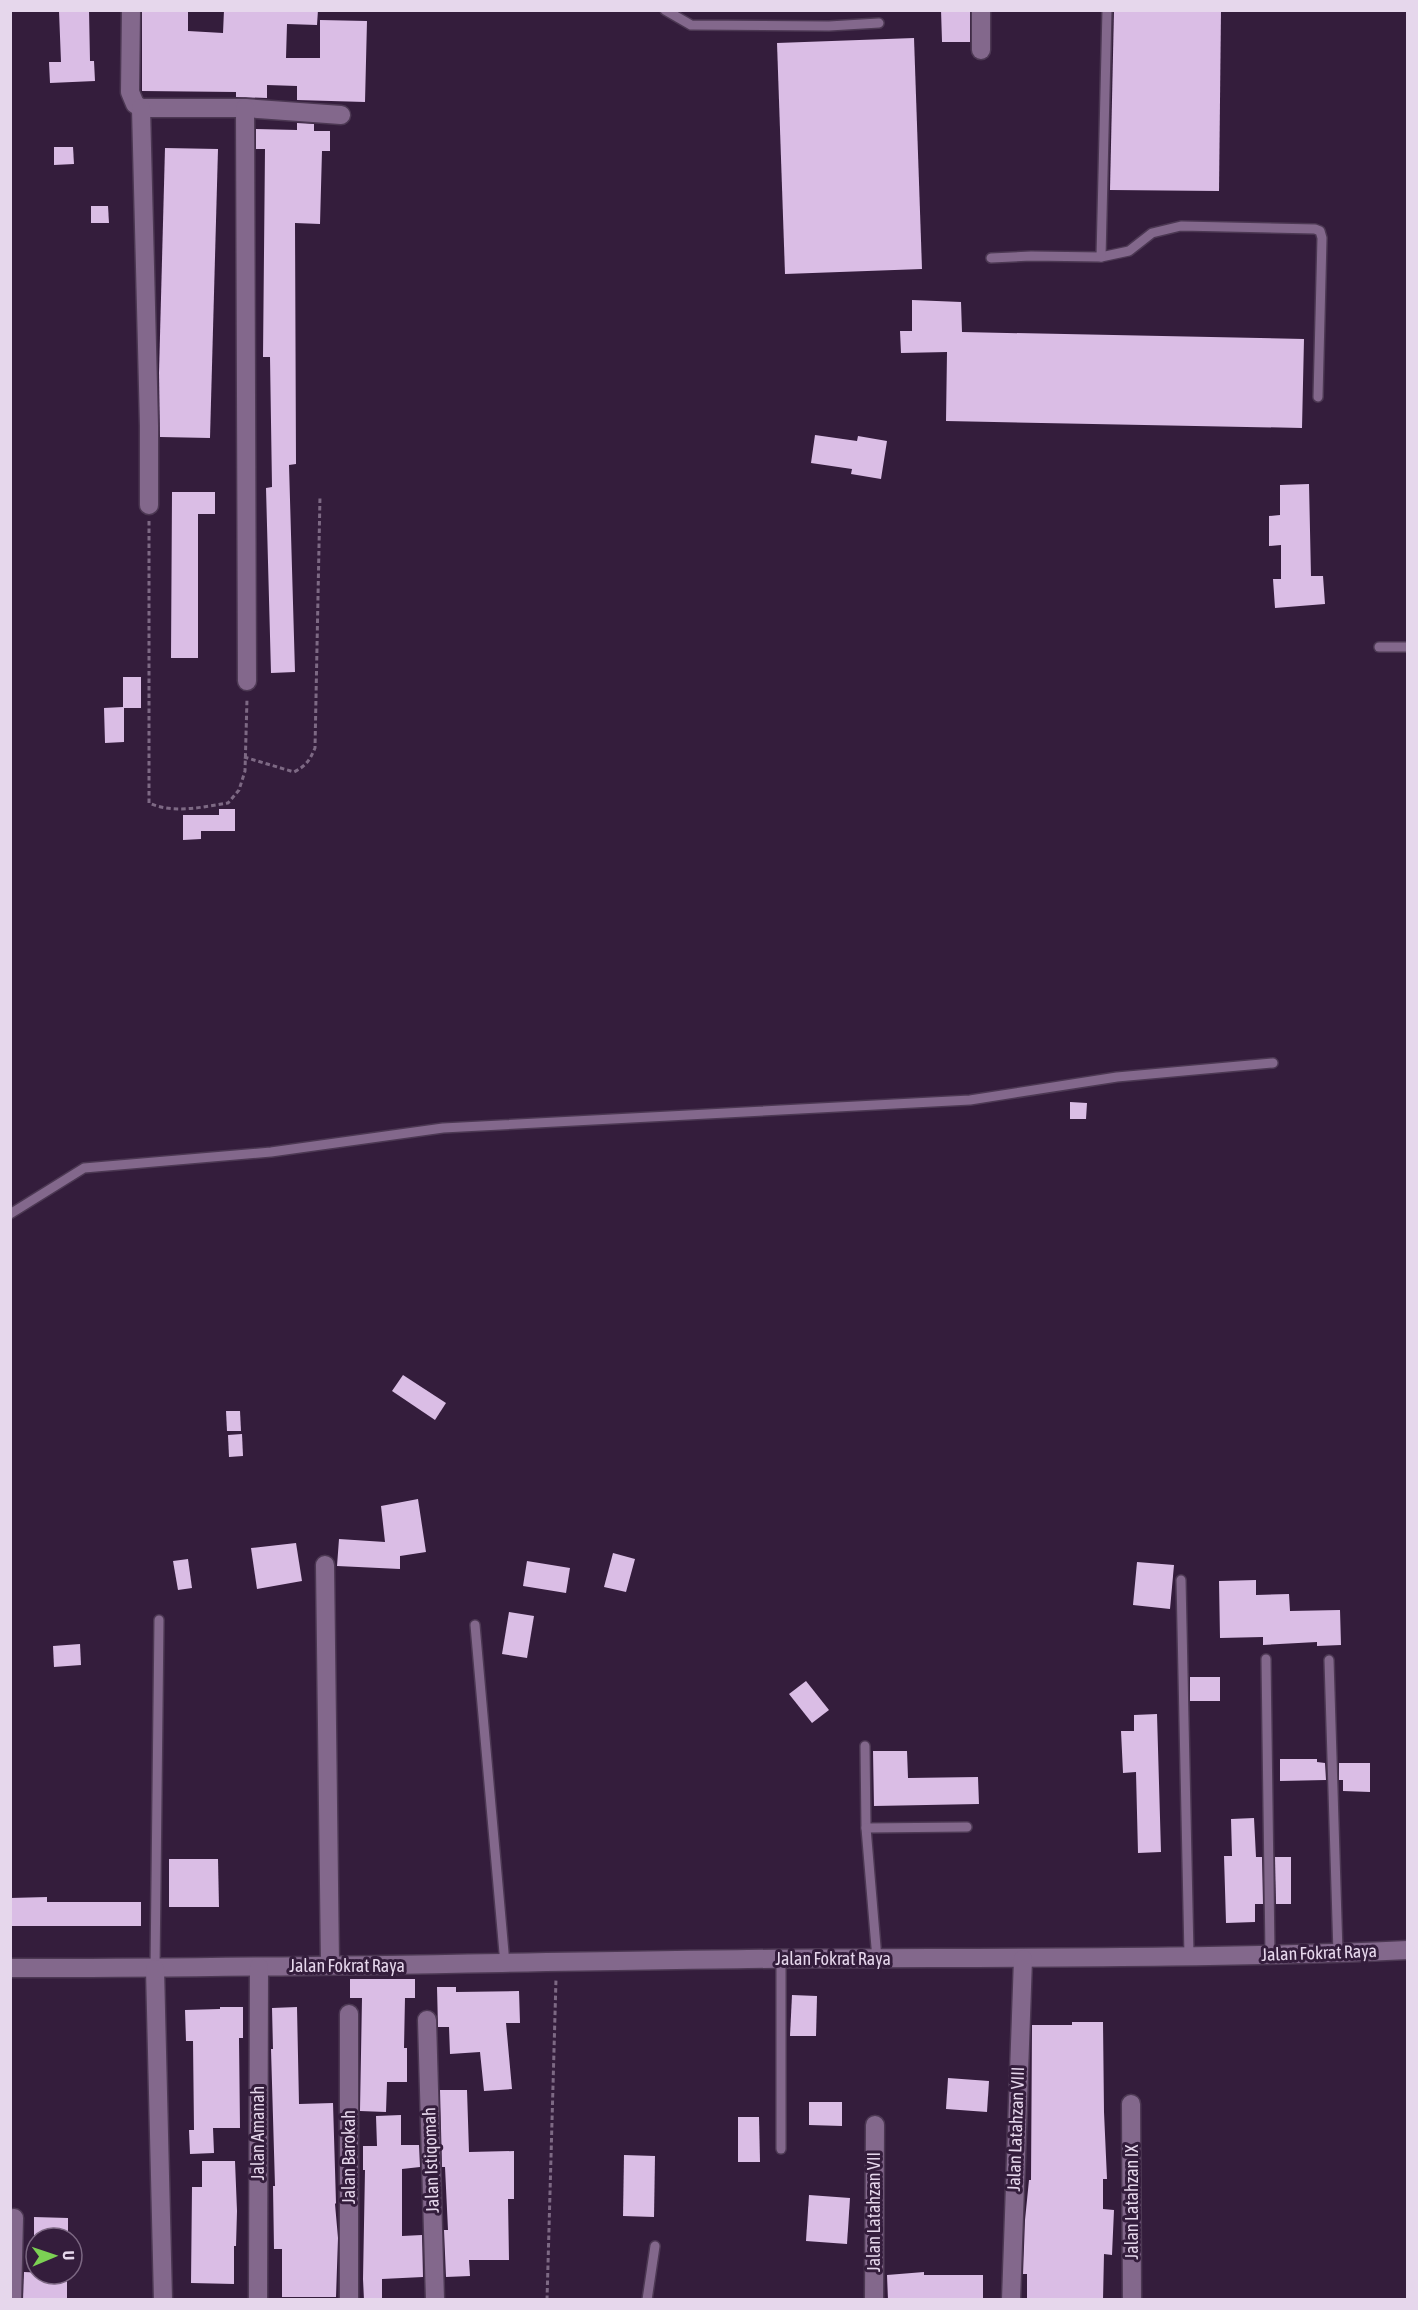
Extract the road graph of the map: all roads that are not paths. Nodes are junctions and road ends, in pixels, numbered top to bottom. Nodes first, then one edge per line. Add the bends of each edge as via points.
1 (131, 10) edge
2 (665, 10) edge
3 (981, 10) edge
4 (1107, 10) edge
5 (879, 23) dead end
6 (981, 50) dead end
7 (141, 108) junction
8 (245, 108) junction
9 (342, 115) dead end
10 (1101, 257) junction
11 (991, 258) dead end
12 (1318, 397) dead end
13 (149, 505) road end
14 (1378, 647) dead end
15 (1407, 647) edge
16 (247, 681) road end
17 (1273, 1063) dead end
18 (10, 1214) edge
19 (325, 1565) dead end
20 (1181, 1580) dead end
21 (159, 1620) dead end
22 (475, 1625) dead end
23 (1266, 1659) dead end
24 (1329, 1660) dead end
25 (865, 1746) dead end
26 (967, 1827) dead end
27 (866, 1828) junction
28 (1407, 1950) edge
29 (1338, 1953) junction
30 (1270, 1954) junction
31 (1190, 1955) junction
32 (781, 1959) junction
33 (1023, 1959) junction
34 (877, 1960) junction
35 (330, 1964) junction
36 (505, 1964) junction
37 (259, 1967) junction
38 (10, 1968) edge
39 (155, 1969) junction
40 (349, 2014) dead end
41 (427, 2020) dead end
42 (1131, 2104) dead end
43 (875, 2125) dead end
44 (781, 2150) dead end
45 (14, 2218) dead end
46 (655, 2246) dead end
47 (12, 2300) edge
48 (163, 2300) edge
49 (258, 2300) edge
50 (349, 2300) edge
51 (435, 2300) edge
52 (647, 2300) edge
53 (874, 2300) edge
54 (1011, 2300) edge
55 (1132, 2300) edge

1 - 7 street via 130,92
2 - 5 lane via 691,25
3 - 6 street
4 - 10 lane
7 - 8 street
7 - 13 street
8 - 9 street
8 - 16 street
10 - 11 lane
10 - 12 lane via 1129,251 1152,233 1181,226 1320,231
14 - 15 lane
17 - 18 lane via 1117,1077 970,1100 443,1128 271,1152 84,1168
19 - 35 street
20 - 31 lane
21 - 39 lane
22 - 36 lane
23 - 30 lane
24 - 29 lane
25 - 27 lane
26 - 27 lane
27 - 34 lane
28 - 29 street, Jalan Fokrat Raya
29 - 30 street, Jalan Fokrat Raya
30 - 31 street, Jalan Fokrat Raya
31 - 33 street, Jalan Fokrat Raya
32 - 34 street, Jalan Fokrat Raya
32 - 36 street, Jalan Fokrat Raya
32 - 44 lane
33 - 34 street, Jalan Fokrat Raya
33 - 54 street, Jalan Latahzan VIII
35 - 36 street, Jalan Fokrat Raya
35 - 37 street, Jalan Fokrat Raya
37 - 39 street, Jalan Fokrat Raya
37 - 49 street, Jalan Amanah
38 - 39 street, Jalan Fokrat Raya
39 - 48 street
40 - 50 street, Jalan Barokah
41 - 51 street, Jalan Istiqomah
42 - 55 street, Jalan Latahzan IX
43 - 53 street, Jalan Latahzan VII
45 - 47 street
46 - 52 lane

